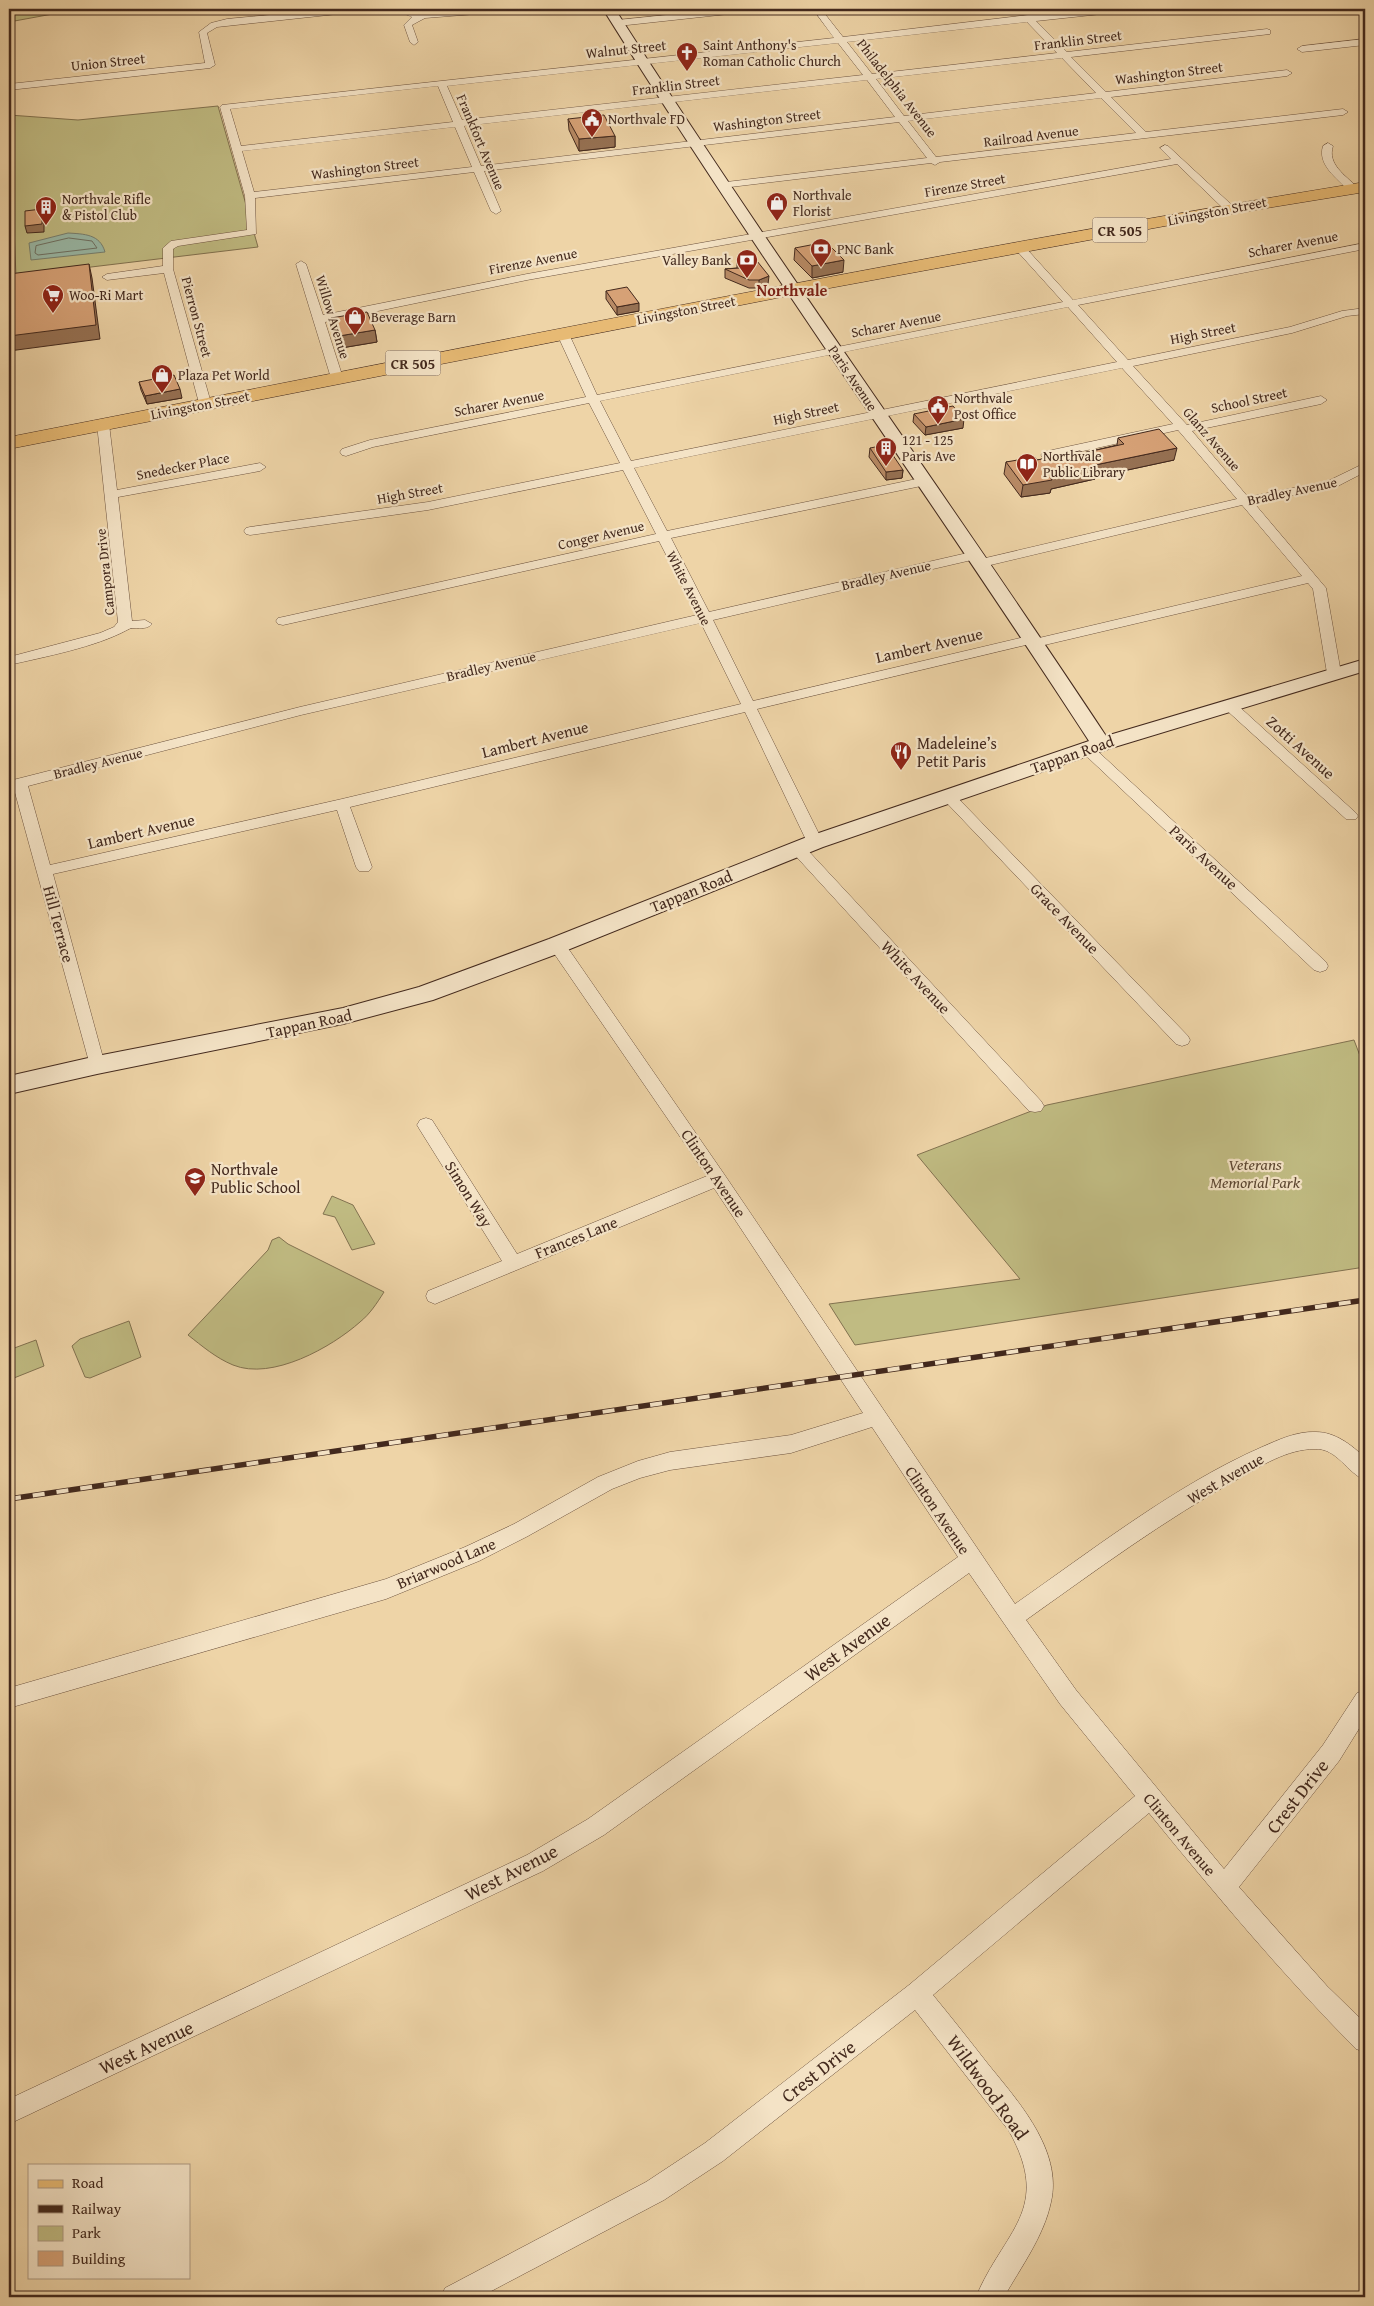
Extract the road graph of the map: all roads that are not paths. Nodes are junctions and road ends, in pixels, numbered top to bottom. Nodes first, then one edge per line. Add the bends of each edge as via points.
1 (356, 9) edge
2 (396, 9) edge
3 (502, 9) edge
4 (610, 9) edge
5 (748, 9) edge
6 (817, 9) edge
7 (1120, 9) edge
8 (424, 16) junction
9 (1028, 18) junction
10 (618, 23) junction
11 (1267, 32) dead end
12 (841, 38) junction
13 (414, 42) dead end
14 (1365, 42) edge
15 (1302, 49) dead end
16 (1065, 56) junction
17 (643, 61) junction
18 (1287, 73) dead end
19 (870, 77) junction
20 (441, 83) junction
21 (9, 87) edge
22 (1104, 95) junction
23 (667, 100) junction
24 (1343, 112) dead end
25 (903, 118) junction
26 (458, 124) junction
27 (1143, 135) junction
28 (694, 143) junction
29 (1328, 146) dead end
30 (1165, 148) dead end
31 (236, 149) junction
32 (1178, 161) junction
33 (935, 162) junction
34 (477, 169) junction
35 (722, 185) junction
36 (1359, 188) edge
37 (250, 196) junction
38 (1230, 208) junction
39 (496, 211) dead end
40 (756, 237) junction
41 (1365, 246) edge
42 (1021, 249) junction
43 (301, 264) dead end
44 (168, 269) junction
45 (107, 277) dead end
46 (792, 290) junction
47 (1072, 304) junction
48 (1365, 311) edge
49 (317, 320) junction
50 (563, 334) junction
51 (836, 352) junction
52 (1126, 364) junction
53 (336, 378) junction
54 (593, 399) junction
55 (1320, 400) dead end
56 (205, 404) junction
57 (878, 414) junction
58 (103, 424) junction
59 (1182, 427) junction
60 (9, 443) edge
61 (346, 452) dead end
62 (1047, 455) dead end
63 (628, 465) junction
64 (260, 467) dead end
65 (1365, 467) edge
66 (926, 481) junction
67 (111, 495) junction
68 (1245, 501) junction
69 (250, 531) dead end
70 (663, 536) junction
71 (979, 559) junction
72 (1311, 578) junction
73 (705, 617) junction
74 (282, 621) dead end
75 (145, 624) dead end
76 (124, 625) junction
77 (1035, 641) junction
78 (9, 661) edge
79 (1365, 665) edge
80 (1334, 673) junction
81 (1228, 704) junction
82 (747, 706) junction
83 (1094, 746) junction
84 (14, 784) edge
85 (948, 796) junction
86 (342, 804) junction
87 (1351, 816) dead end
88 (806, 845) junction
89 (364, 867) dead end
90 (45, 871) junction
91 (557, 945) junction
92 (1320, 966) dead end
93 (1182, 1040) dead end
94 (98, 1065) junction
95 (9, 1085) edge
96 (1035, 1106) dead end
97 (426, 1125) dead end
98 (718, 1179) junction
99 (513, 1263) junction
100 (435, 1296) dead end
101 (876, 1417) junction
102 (1365, 1471) edge
103 (971, 1559) junction
104 (1012, 1618) junction
105 (9, 1698) edge
106 (1365, 1700) edge
107 (1149, 1798) junction
108 (1224, 1887) junction
109 (917, 1993) junction
110 (1365, 2040) edge
111 (9, 2112) edge
112 (454, 2297) edge
113 (989, 2297) edge

1 - 21 street, Union Street via 214,25 203,32 210,65
2 - 8 street
3 - 8 street
4 - 10 street, Paris Avenue
5 - 10 street
6 - 12 street, Philadelphia Avenue
7 - 9 street, Walnut Street
8 - 13 street via 408,25
9 - 12 street, Walnut Street
9 - 16 street
10 - 17 street, Paris Avenue
11 - 16 street, Franklin Street
12 - 17 street, Walnut Street
12 - 19 street, Philadelphia Avenue
14 - 15 street
16 - 19 street, Franklin Street
16 - 22 street
17 - 20 street, Walnut Street
17 - 23 street, Paris Avenue
18 - 22 street, Washington Street
19 - 23 street, Franklin Street
19 - 25 street, Philadelphia Avenue
20 - 26 street, Frankfort Avenue
20 - 31 street, Walnut Street via 225,107
22 - 25 street, Washington Street
22 - 27 street
23 - 26 street, Franklin Street
23 - 28 street, Paris Avenue
24 - 27 street, Railroad Avenue
25 - 28 street, Washington Street
25 - 33 street, Philadelphia Avenue
26 - 31 street, Franklin Street
26 - 34 street, Frankfort Avenue
27 - 33 street, Railroad Avenue
28 - 34 street, Washington Street
28 - 35 street, Paris Avenue
29 - 36 street via 1325,155 1328,163
30 - 32 street
31 - 37 street
32 - 38 street
32 - 40 street, Firenze Street
33 - 35 street, Railroad Avenue
34 - 37 street, Washington Street
34 - 39 street, Frankfort Avenue
35 - 40 street, Paris Avenue
36 - 38 main road, Livingston Street / CR 505
37 - 44 street via 252,232 175,243 168,248
38 - 42 main road, Livingston Street / CR 505
40 - 46 street, Paris Avenue
40 - 49 street, Firenze Avenue via 527,277
41 - 47 street, Scharer Avenue
42 - 46 main road, Livingston Street / CR 505
42 - 47 street, Glanz Avenue
43 - 49 street, Willow Avenue
44 - 45 street, Pierron Street
44 - 56 street, Pierron Street
46 - 50 main road, Livingston Street / CR 505
46 - 51 street, Paris Avenue
47 - 51 street, Scharer Avenue
47 - 52 street, Glanz Avenue
48 - 52 street, High Street via 1346,313 1292,330
49 - 53 street, Willow Avenue
50 - 53 main road, Livingston Street / CR 505
50 - 54 street, White Avenue
51 - 54 street, Scharer Avenue
51 - 57 street, Paris Avenue
52 - 57 street, High Street
52 - 59 street, Glanz Avenue
53 - 56 main road, Livingston Street / CR 505
54 - 61 street, Scharer Avenue via 370,444
54 - 63 street, White Avenue
55 - 59 street, School Street
56 - 58 main road, Livingston Street / CR 505
57 - 63 street, High Street
57 - 66 street, Paris Avenue
58 - 60 main road, Livingston Street / CR 505
58 - 67 street, Campora Drive
59 - 62 street, School Street
59 - 68 street, Glanz Avenue
63 - 69 street, High Street via 428,506
63 - 70 street, White Avenue
64 - 67 street, Snedecker Place
65 - 68 street, Bradley Avenue via 1332,484
66 - 70 street, Conger Avenue
66 - 71 street, Paris Avenue
67 - 76 street, Campora Drive via 126,618
68 - 71 street, Bradley Avenue
68 - 72 street, Glanz Avenue
70 - 73 street, White Avenue
70 - 74 street, Conger Avenue
71 - 73 street, Bradley Avenue
71 - 77 street, Paris Avenue
72 - 77 street, Lambert Avenue
72 - 80 street, Glanz Avenue via 1319,588
73 - 82 street, White Avenue
73 - 84 street, Bradley Avenue via 310,708
75 - 76 street
76 - 78 street, Campora Drive via 106,636
77 - 82 street, Lambert Avenue
77 - 83 street, Paris Avenue
79 - 80 street, Tappan Road
80 - 81 street, Tappan Road
81 - 83 street, Tappan Road
81 - 87 street, Zotti Avenue
82 - 86 street, Lambert Avenue
82 - 88 street, White Avenue
83 - 85 street, Tappan Road
83 - 92 street, Paris Avenue
84 - 90 street, Hill Terrace
85 - 88 street, Tappan Road
85 - 93 street, Grace Avenue
86 - 89 street
86 - 90 street, Lambert Avenue
88 - 91 street, Tappan Road
88 - 96 street, White Avenue
90 - 94 street, Hill Terrace
91 - 94 street, Tappan Road via 395,1003
91 - 98 street, Clinton Avenue
94 - 95 street, Tappan Road
97 - 99 street, Simon Way
98 - 99 street, Frances Lane
98 - 101 street, Clinton Avenue
99 - 100 street, Frances Lane
101 - 103 street, Clinton Avenue
101 - 105 street, Briarwood Lane via 791,1444 670,1461 638,1470 605,1483 521,1530 429,1573 386,1589
102 - 104 street, West Avenue via 1334,1445 1314,1439 1291,1443 1244,1465 1137,1530
103 - 104 street, Clinton Avenue
103 - 111 street, West Avenue via 596,1827 536,1863
104 - 107 street, Clinton Avenue via 1068,1697
106 - 108 street, Crest Drive via 1331,1753
107 - 108 street, Clinton Avenue
107 - 109 street, Crest Drive
108 - 110 street, Clinton Avenue via 1319,1994
109 - 112 street, Crest Drive via 714,2152 655,2191
109 - 113 street, Wildwood Road via 1018,2122 1033,2149 1039,2176 1039,2201 1028,2230

